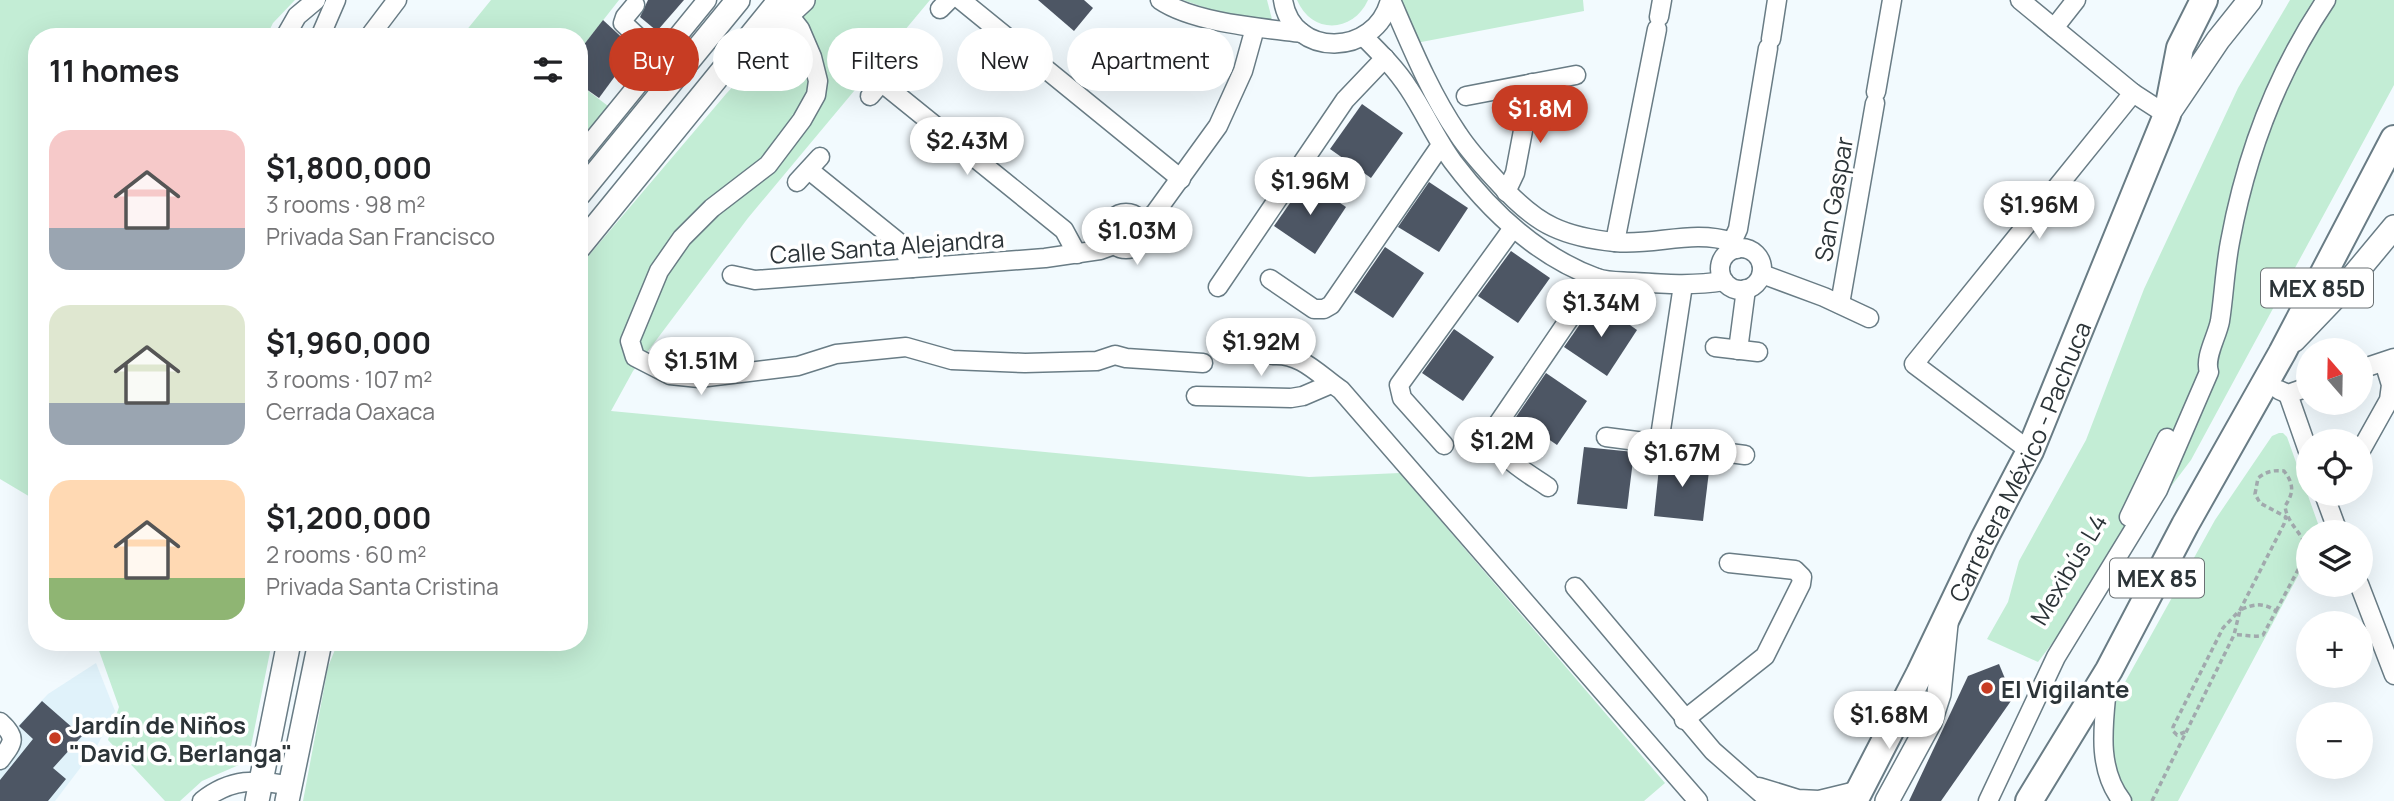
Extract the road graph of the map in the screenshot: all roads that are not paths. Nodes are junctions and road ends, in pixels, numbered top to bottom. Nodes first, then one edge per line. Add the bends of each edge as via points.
1 (316, 0) edge
2 (336, 0) edge
3 (397, 0) edge
4 (707, 0) edge
5 (738, 0) edge
6 (961, 0) edge
7 (1160, 0) edge
8 (1283, 0) edge
9 (1390, 0) edge
10 (1777, 0) edge
11 (1892, 0) edge
12 (2020, 0) edge
13 (2077, 0) edge
14 (2204, 0) edge
15 (2250, 0) edge
16 (2326, 0) edge
17 (635, 5) dead end
18 (791, 5) edge
19 (1659, 15) edge
20 (290, 28) edge
21 (324, 28) edge
22 (376, 28) edge
23 (629, 28) edge
24 (684, 28) edge
25 (1255, 28) junction
26 (2054, 28) junction
27 (1302, 33) junction
28 (1364, 37) junction
29 (1385, 58) junction
30 (1576, 75) dead end
31 (1532, 83) junction
32 (633, 91) edge
33 (892, 91) edge
34 (2133, 93) junction
35 (1466, 96) dead end
36 (1437, 98) junction
37 (1420, 107) junction
38 (2167, 115) junction
39 (2394, 139) edge
40 (1441, 145) junction
41 (588, 146) edge
42 (809, 170) dead end
43 (1181, 179) junction
44 (588, 183) edge
45 (1506, 192) junction
46 (1142, 223) junction
47 (1513, 228) junction
48 (2394, 228) edge
49 (588, 236) edge
50 (1589, 238) junction
51 (1615, 242) junction
52 (1114, 245) junction
53 (1735, 245) junction
54 (1077, 254) junction
55 (912, 268) junction
56 (1579, 269) junction
57 (1762, 274) junction
58 (732, 275) dead end
59 (1597, 278) junction
60 (1270, 279) dead end
61 (1724, 281) junction
62 (1683, 285) junction
63 (1218, 287) dead end
64 (1746, 289) junction
65 (1840, 304) junction
66 (1869, 318) dead end
67 (1715, 347) dead end
68 (1738, 350) junction
69 (1758, 352) dead end
70 (2283, 353) junction
71 (1273, 355) dead end
72 (2389, 360) edge
73 (1203, 363) dead end
74 (2207, 365) junction
75 (1331, 384) junction
76 (2296, 388) edge
77 (2277, 389) junction
78 (1196, 396) dead end
79 (2297, 429) edge
80 (2373, 429) edge
81 (1606, 437) dead end
82 (1659, 443) junction
83 (1444, 446) dead end
84 (2031, 451) junction
85 (1745, 455) dead end
86 (1548, 487) dead end
87 (1729, 563) dead end
88 (1575, 587) dead end
89 (2364, 597) edge
90 (1947, 616) junction
91 (287, 651) edge
92 (318, 651) edge
93 (2109, 670) junction
94 (2394, 675) edge
95 (1684, 720) junction
96 (0, 722) edge
97 (0, 760) edge
98 (1752, 785) junction
99 (259, 790) edge
100 (289, 793) edge
101 (1857, 796) edge
102 (202, 801) edge
103 (1698, 801) edge
104 (1770, 801) edge
105 (1887, 801) edge
106 (1975, 801) edge
107 (1988, 801) edge
108 (2029, 801) edge
109 (2122, 801) edge

1 - 20 street
2 - 21 street
3 - 22 street
4 - 24 street
5 - 44 main road
6 - 43 street
7 - 25 street via 1202,17
8 - 27 street via 1291,21
9 - 28 street via 1381,20
9 - 36 street
10 - 53 street
11 - 65 street, San Gaspar
12 - 26 street
13 - 26 street
14 - 38 highway, Carretera México - Pachuca via 2180,48
15 - 38 main road
16 - 74 street, Mexibús L4 via 2283,73 2258,132 2241,188 2219,325
17 - 23 street via 623,19
18 - 49 main road via 721,73
18 - 73 street via 812,57 816,95 768,165 712,208 682,238 659,271 630,341 635,357 670,375 690,378 798,366 836,354 906,346 952,360 1097,361 1115,355
19 - 51 street
25 - 27 street
25 - 43 street via 1233,97
26 - 34 street
27 - 28 street via 1332,44
28 - 29 street
29 - 37 street
29 - 63 street via 1345,100
30 - 31 street
31 - 35 street
31 - 45 street via 1515,173
32 - 41 street
33 - 54 street via 1064,230
34 - 38 street
34 - 84 street via 1914,364
36 - 37 street
36 - 45 street via 1470,151
37 - 40 street
38 - 84 highway, Carretera México - Pachuca
39 - 70 highway, MEX 85D
40 - 47 street
40 - 60 street via 1331,305 1314,309
42 - 55 street via 897,241
43 - 46 street
45 - 50 street via 1551,226
46 - 52 street via 1144,234 1139,244 1129,249
46 - 52 street via 1133,215 1115,217 1108,234
47 - 56 street
47 - 83 street via 1399,385 1402,398
48 - 70 main road, MEX 85
50 - 51 street
50 - 56 street
51 - 53 street via 1706,236
52 - 54 street, Calle Santa Alejandra
53 - 57 street via 1756,255
53 - 61 street via 1722,261
54 - 55 street, Calle Santa Alejandra
55 - 58 street, Calle Santa Alejandra via 755,280
56 - 59 street
57 - 64 street
57 - 65 street
59 - 62 street
59 - 86 street via 1493,435 1500,451
61 - 62 street
61 - 64 street via 1734,289
62 - 82 street
64 - 68 street
65 - 66 street
67 - 68 street
68 - 69 street
70 - 77 highway, MEX 85
71 - 75 street via 1293,356
72 - 80 street via 2389,400
74 - 106 street, Mexibús L4 via 2199,370 2134,509 2050,647
74 - 107 street, Mexibús L4 via 2209,372 2158,490 2056,657
75 - 78 street via 1291,398
75 - 103 street via 1341,390
76 - 77 street
77 - 79 street
77 - 93 highway, MEX 85 via 2185,526
81 - 82 street
82 - 85 street
84 - 90 highway, Carretera México - Pachuca
87 - 95 street via 1795,570 1802,577 1801,584 1765,656
88 - 95 street
89 - 94 street
90 - 101 highway, Carretera México - Pachuca
90 - 105 main road via 1939,694 1930,722
91 - 99 main road
92 - 100 main road
93 - 108 highway, MEX 85
93 - 109 street via 2104,757 2113,789
95 - 98 street
96 - 97 street via 12,737
98 - 101 street via 1798,799
98 - 104 street
99 - 100 street
99 - 102 street via 223,787

